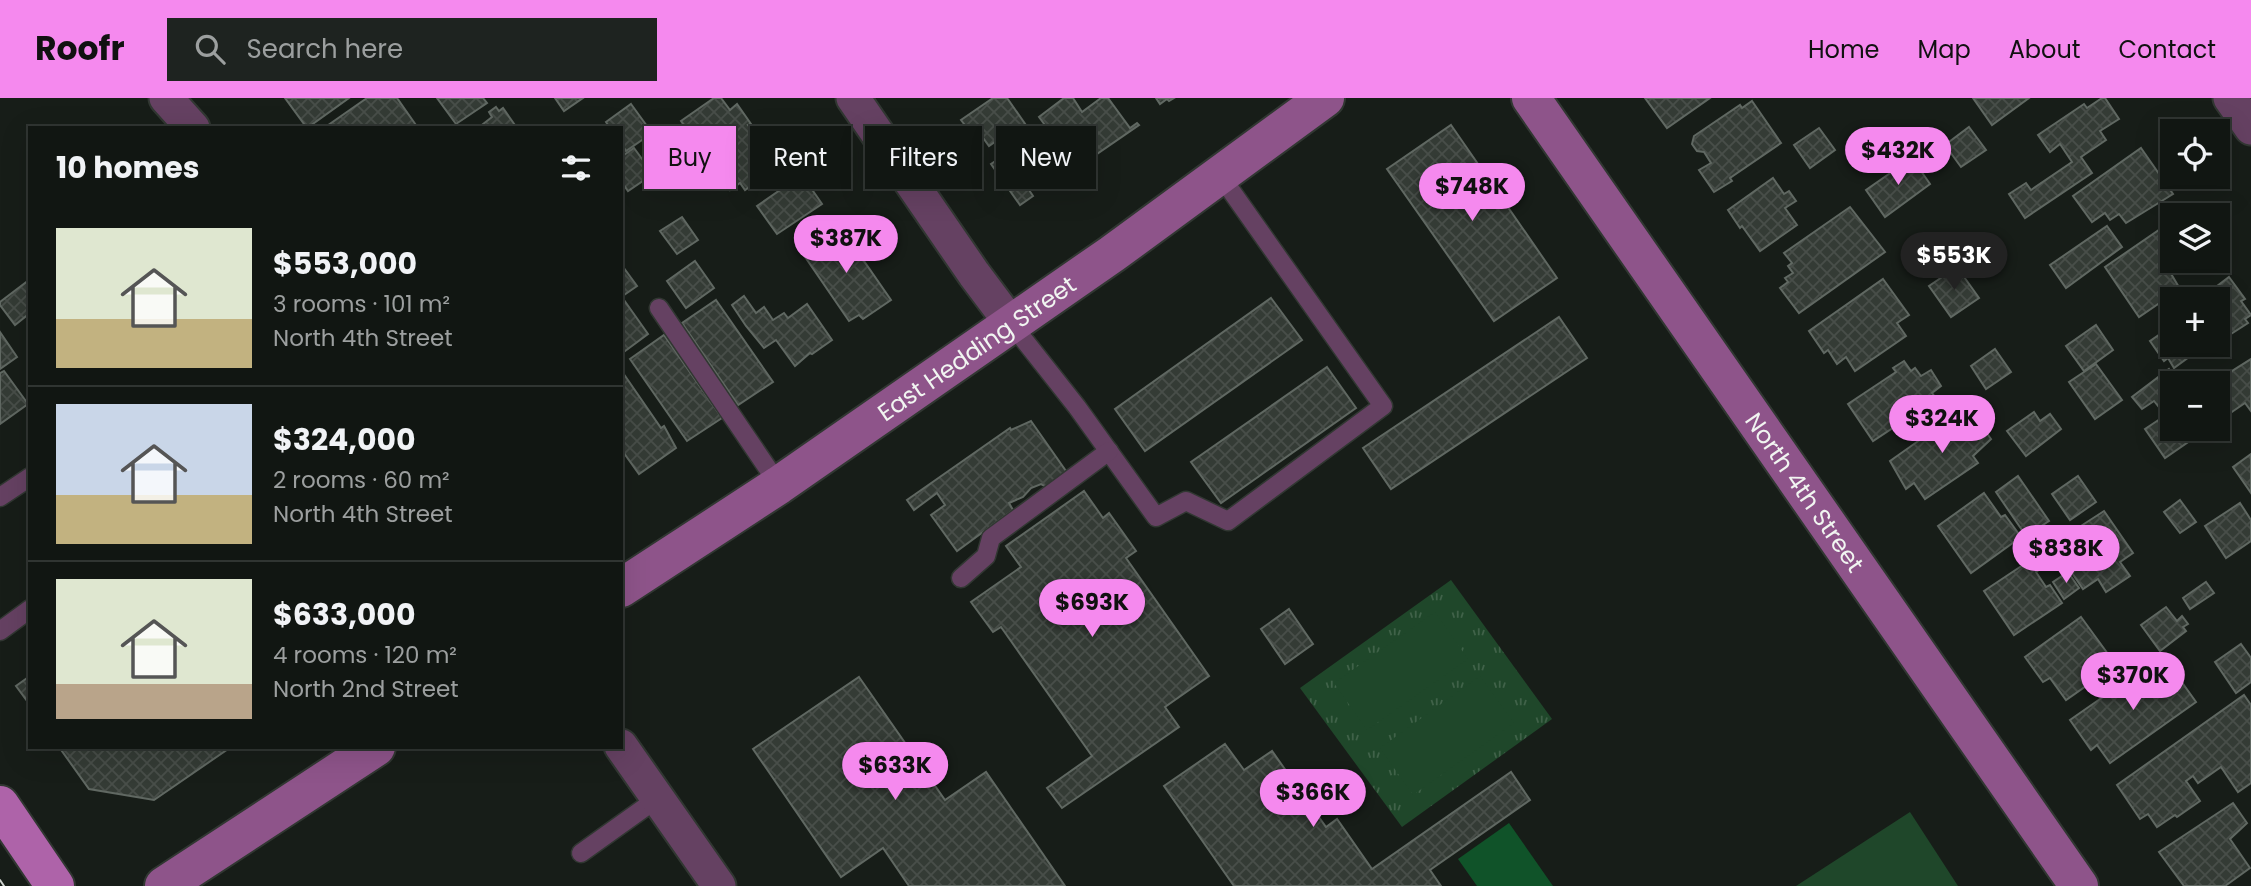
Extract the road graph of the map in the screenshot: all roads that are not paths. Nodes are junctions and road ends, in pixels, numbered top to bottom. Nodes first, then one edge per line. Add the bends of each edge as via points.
1 (166, 98) edge
2 (853, 98) edge
3 (1325, 98) edge
4 (1531, 98) edge
5 (2230, 98) edge
6 (191, 126) edge
7 (2251, 128) edge
8 (1220, 175) junction
9 (659, 308) dead end
10 (1010, 322) junction
11 (1109, 451) junction
12 (28, 478) edge
13 (779, 485) junction
14 (0, 498) edge
15 (961, 578) dead end
16 (623, 587) edge
17 (28, 611) edge
18 (0, 631) edge
19 (373, 749) edge
20 (623, 749) edge
21 (657, 798) junction
22 (0, 805) edge
23 (581, 853) dead end
24 (55, 886) edge
25 (164, 886) edge
26 (719, 886) edge
27 (2079, 886) edge

1 - 6 street
2 - 10 street
3 - 8 main road, East Hedding Street
4 - 27 main road, North 4th Street
5 - 7 street
8 - 10 main road, East Hedding Street
8 - 11 lane via 1383,406 1227,521 1186,502 1156,517
9 - 13 lane
10 - 11 lane
10 - 13 main road, East Hedding Street
11 - 15 lane via 991,538 986,555
12 - 14 lane
13 - 16 main road, East Hedding Street
17 - 18 lane
19 - 25 main road
20 - 21 street
21 - 23 lane
21 - 26 street
22 - 24 main road

